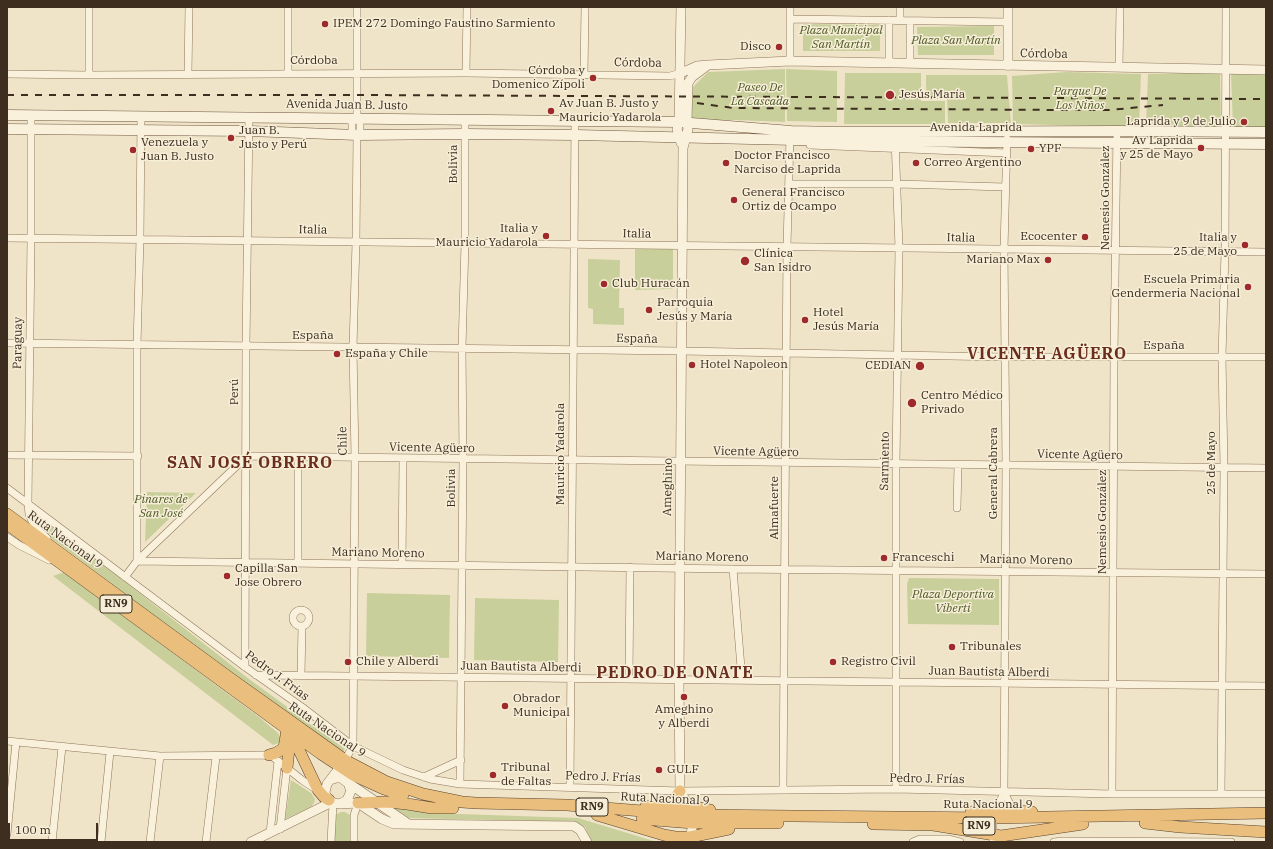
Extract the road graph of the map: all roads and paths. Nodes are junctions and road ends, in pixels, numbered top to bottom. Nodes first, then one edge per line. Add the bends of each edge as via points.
1 (89, 7) edge
2 (189, 7) edge
3 (288, 7) edge
4 (357, 7) edge
5 (467, 7) edge
6 (585, 7) edge
7 (681, 7) edge
8 (790, 7) edge
9 (900, 7) edge
10 (1008, 7) edge
11 (1120, 7) edge
12 (1226, 7) edge
13 (790, 19) junction
14 (889, 20) junction
15 (900, 20) junction
16 (910, 20) junction
17 (1008, 22) junction
18 (790, 61) junction
19 (889, 62) junction
20 (910, 62) junction
21 (708, 65) junction
22 (1008, 66) junction
23 (1119, 67) junction
24 (1226, 70) junction
25 (1266, 70) edge
26 (288, 73) junction
27 (357, 73) junction
28 (466, 73) junction
29 (681, 73) junction
30 (7, 74) edge
31 (188, 74) junction
32 (584, 74) junction
33 (89, 75) junction
34 (7, 115) edge
35 (31, 115) junction
36 (141, 116) junction
37 (249, 117) junction
38 (357, 118) junction
39 (465, 120) junction
40 (575, 121) junction
41 (683, 122) junction
42 (7, 129) edge
43 (32, 130) junction
44 (141, 130) junction
45 (1007, 131) junction
46 (1117, 131) junction
47 (249, 132) junction
48 (1266, 132) edge
49 (1226, 133) junction
50 (465, 134) junction
51 (357, 135) junction
52 (575, 135) junction
53 (683, 137) junction
54 (790, 138) junction
55 (895, 141) junction
56 (1007, 142) junction
57 (1117, 142) junction
58 (1226, 143) junction
59 (1266, 144) edge
60 (1006, 153) junction
61 (789, 184) junction
62 (897, 184) junction
63 (1006, 187) junction
64 (7, 238) edge
65 (31, 238) junction
66 (140, 239) junction
67 (248, 240) junction
68 (356, 242) junction
69 (464, 243) junction
70 (574, 244) junction
71 (682, 245) junction
72 (787, 246) junction
73 (899, 248) junction
74 (1004, 249) junction
75 (1116, 250) junction
76 (1225, 251) junction
77 (1266, 252) edge
78 (7, 343) edge
79 (29, 343) junction
80 (137, 345) junction
81 (246, 346) junction
82 (353, 347) junction
83 (462, 348) junction
84 (573, 350) junction
85 (682, 351) junction
86 (787, 352) junction
87 (898, 355) junction
88 (1004, 356) junction
89 (1114, 356) junction
90 (1222, 357) junction
91 (1266, 357) edge
92 (7, 455) edge
93 (29, 455) junction
94 (138, 456) junction
95 (246, 457) junction
96 (298, 458) junction
97 (355, 458) junction
98 (403, 459) junction
99 (463, 459) junction
100 (572, 461) junction
101 (681, 462) junction
102 (786, 463) junction
103 (896, 464) junction
104 (958, 465) junction
105 (1006, 465) junction
106 (1115, 467) junction
107 (1224, 468) junction
108 (1266, 468) edge
109 (7, 488) edge
110 (28, 504) junction
111 (957, 508) dead end
112 (7, 514) edge
113 (7, 524) edge
114 (7, 537) edge
115 (66, 557) junction
116 (137, 561) junction
117 (246, 563) junction
118 (298, 563) junction
119 (354, 564) junction
120 (402, 564) junction
121 (462, 565) junction
122 (572, 566) junction
123 (630, 567) junction
124 (680, 568) junction
125 (733, 569) junction
126 (786, 570) junction
127 (896, 570) junction
128 (70, 571) junction
129 (1005, 571) junction
130 (1114, 572) junction
131 (1223, 574) junction
132 (1266, 574) edge
133 (125, 577) junction
134 (302, 626) dead end
135 (245, 667) junction
136 (256, 675) junction
137 (301, 675) junction
138 (353, 676) junction
139 (461, 677) junction
140 (571, 678) junction
141 (630, 679) junction
142 (679, 679) junction
143 (742, 680) junction
144 (785, 681) junction
145 (896, 682) junction
146 (1004, 683) junction
147 (1113, 684) junction
148 (1222, 686) junction
149 (1266, 686) edge
150 (269, 716) junction
151 (286, 734) junction
152 (7, 741) edge
153 (16, 742) junction
154 (353, 746) junction
155 (62, 747) junction
156 (110, 752) junction
157 (160, 756) junction
158 (216, 756) junction
159 (273, 758) junction
160 (461, 760) junction
161 (342, 764) junction
162 (287, 768) junction
163 (424, 777) junction
164 (330, 780) junction
165 (346, 781) junction
166 (460, 784) junction
167 (570, 787) junction
168 (896, 789) junction
169 (784, 790) junction
170 (680, 791) junction
171 (1004, 792) junction
172 (1112, 794) junction
173 (1221, 794) junction
174 (1266, 794) edge
175 (329, 798) junction
176 (353, 800) junction
177 (376, 802) junction
178 (669, 806) junction
179 (453, 808) junction
180 (1013, 810) junction
181 (598, 811) junction
182 (1266, 813) edge
183 (692, 815) junction
184 (1070, 817) junction
185 (932, 821) junction
186 (1266, 821) edge
187 (407, 823) junction
188 (765, 823) junction
189 (1145, 823) junction
190 (1083, 824) junction
191 (568, 826) junction
192 (993, 826) edge
193 (280, 829) junction
194 (1266, 832) edge
195 (270, 833) junction
196 (7, 834) edge
197 (666, 838) edge
198 (1014, 838) edge
199 (690, 839) edge
200 (254, 841) edge
201 (52, 842) edge
202 (101, 842) edge
203 (150, 842) edge
204 (206, 842) edge
205 (331, 842) edge
206 (354, 842) edge
207 (581, 842) edge
208 (587, 842) edge
209 (913, 842) edge
210 (960, 842) edge
211 (1054, 842) edge
212 (1231, 842) edge

1 - 33 street
2 - 31 street
3 - 26 street
4 - 27 street, Chile
5 - 28 street
6 - 32 street
7 - 29 street
8 - 13 street
9 - 15 street
10 - 17 street
11 - 23 street
12 - 24 street, 25 de Mayo
13 - 14 street
13 - 18 street
14 - 15 street
14 - 19 street
15 - 16 street
16 - 17 street
16 - 20 street
17 - 22 street
18 - 19 street, Córdoba
18 - 21 street, Córdoba
19 - 20 street, Córdoba
20 - 22 street, Córdoba
21 - 29 street, Córdoba via 697,66
21 - 41 street via 688,83
22 - 23 street, Córdoba
23 - 24 street, Córdoba
24 - 25 street, Córdoba
24 - 49 street, 25 de Mayo
26 - 27 street, Córdoba
26 - 31 street, Córdoba
27 - 28 street, Córdoba
27 - 38 street, Chile
28 - 32 street, Córdoba
29 - 32 street, Córdoba via 670,76
29 - 41 street
30 - 33 street, Córdoba
31 - 33 street, Córdoba
34 - 35 main road, Avenida Juan B. Justo
35 - 36 main road, Avenida Juan B. Justo
35 - 43 street, Paraguay
36 - 37 main road, Avenida Juan B. Justo
36 - 44 street
37 - 38 main road, Avenida Juan B. Justo
37 - 47 street, Perú
38 - 39 main road, Avenida Juan B. Justo
38 - 51 street, Chile via 360,131
39 - 40 main road, Avenida Juan B. Justo
39 - 50 street, Bolivia
40 - 41 main road, Avenida Juan B. Justo
40 - 52 street, Mauricio Yadarola
41 - 53 street, Ameghino via 677,129
41 - 54 main road, Avenida Laprida
42 - 43 main road
43 - 44 main road
43 - 65 street, Paraguay
44 - 47 main road
44 - 66 street
45 - 46 main road, Avenida Laprida
45 - 55 main road, Avenida Laprida
45 - 56 street, General Cabrera
46 - 49 main road, Avenida Laprida
46 - 57 street, Nemesio González
47 - 51 main road
47 - 67 street, Perú
48 - 49 main road, Avenida Laprida
49 - 58 street, 25 de Mayo
50 - 51 main road
50 - 52 main road
50 - 69 street, Bolivia
51 - 68 street, Chile
52 - 53 main road
52 - 70 street, Mauricio Yadarola
53 - 54 main road, Avenida Laprida
53 - 71 street, Ameghino
54 - 55 main road, Avenida Laprida
54 - 61 street, Almafuerte
55 - 56 main road, Avenida Laprida
55 - 60 street
55 - 62 street, Sarmiento
56 - 57 main road, Avenida Laprida
56 - 60 street, General Cabrera
57 - 58 main road, Avenida Laprida
57 - 75 street, Nemesio González
58 - 59 main road, Avenida Laprida
58 - 76 street, 25 de Mayo
60 - 63 street, General Cabrera
61 - 62 street
61 - 72 street, Almafuerte
62 - 63 street
62 - 73 street, Sarmiento
63 - 74 street, General Cabrera
64 - 65 street, Italia
65 - 66 street, Italia
65 - 79 street, Paraguay
66 - 67 street, Italia
66 - 80 street
67 - 68 street, Italia
67 - 81 street, Perú
68 - 69 street, Italia
68 - 82 street, Chile
69 - 70 street, Italia
69 - 83 street, Bolivia
70 - 71 street, Italia
70 - 84 street, Mauricio Yadarola
71 - 72 street, Italia
71 - 85 street, Ameghino
72 - 73 street, Italia
72 - 86 street, Almafuerte
73 - 74 street, Italia
73 - 87 street, Sarmiento
74 - 75 street, Italia
74 - 88 street, General Cabrera
75 - 76 street, Italia
75 - 89 street, Nemesio González
76 - 77 street, Italia
76 - 90 street, 25 de Mayo
78 - 79 street, España
79 - 80 street, España
79 - 93 street, Paraguay
80 - 81 street, España
80 - 94 street
81 - 82 street, España
81 - 95 street, Perú
82 - 83 street, España
82 - 97 street, Chile
83 - 84 street, España
83 - 99 street, Bolivia
84 - 85 street, España
84 - 100 street, Mauricio Yadarola
85 - 86 street, España
85 - 101 street, Ameghino
86 - 87 street, España
86 - 102 street, Almafuerte
87 - 88 street, España
87 - 103 street, Sarmiento
88 - 89 street, España
88 - 105 street, General Cabrera
89 - 90 street, España
89 - 106 street, Nemesio González
90 - 91 street, España
90 - 107 street, 25 de Mayo
92 - 93 street
93 - 94 street
93 - 110 street, Paraguay
94 - 116 street
95 - 96 street, Vicente Agüero
95 - 116 street
95 - 117 street, Perú
96 - 97 street, Vicente Agüero
96 - 118 street
97 - 98 street, Vicente Agüero
97 - 119 street, Chile
98 - 99 street, Vicente Agüero
98 - 120 street
99 - 100 street, Vicente Agüero
99 - 121 street, Bolivia
100 - 101 street, Vicente Agüero
100 - 122 street, Mauricio Yadarola
101 - 102 street, Vicente Agüero
101 - 124 street, Ameghino
102 - 103 street, Vicente Agüero
102 - 126 street, Almafuerte
103 - 104 street, Vicente Agüero
103 - 127 street, Sarmiento
104 - 105 street, Vicente Agüero
104 - 111 street
105 - 106 street, Vicente Agüero
105 - 129 street, General Cabrera
106 - 107 street, Vicente Agüero
106 - 130 street, Nemesio González
107 - 108 street, Vicente Agüero
107 - 131 street, 25 de Mayo
109 - 110 street, Pedro J. Frías
110 - 115 street, Paraguay via 29,514 37,528
110 - 133 street, Pedro J. Frías
112 - 115 highway, Ruta Nacional 9 / RN9
113 - 128 highway, Ruta Nacional 9 / RN9
114 - 128 street
115 - 161 highway, Ruta Nacional 9 / RN9
116 - 117 street, Mariano Moreno
116 - 133 street
117 - 118 street, Mariano Moreno
117 - 135 street, Perú
118 - 119 street, Mariano Moreno
119 - 120 street, Mariano Moreno
119 - 138 street, Chile
120 - 121 street, Mariano Moreno
121 - 122 street, Mariano Moreno
121 - 139 street, Bolivia
122 - 123 street, Mariano Moreno
122 - 140 street, Mauricio Yadarola
123 - 124 street, Mariano Moreno
123 - 141 street
124 - 125 street, Mariano Moreno
124 - 142 street, Ameghino
125 - 126 street, Mariano Moreno
125 - 143 street
126 - 127 street, Mariano Moreno
126 - 144 street, Almafuerte
127 - 129 street, Mariano Moreno
127 - 145 street, Sarmiento
128 - 150 highway, Ruta Nacional 9 / RN9
129 - 130 street, Mariano Moreno
129 - 146 street, General Cabrera
130 - 131 street, Mariano Moreno
130 - 147 street, Nemesio González
131 - 132 street, Mariano Moreno
131 - 148 street, 25 de Mayo
133 - 135 street, Pedro J. Frías
134 - 137 street
135 - 136 street, Pedro J. Frías
136 - 137 street, Juan Bautista Alberdi
136 - 154 street, Pedro J. Frías
137 - 138 street, Juan Bautista Alberdi
138 - 139 street, Juan Bautista Alberdi
138 - 154 street, Chile
139 - 140 street, Juan Bautista Alberdi
139 - 160 street, Bolivia
140 - 141 street, Juan Bautista Alberdi
140 - 167 street, Mauricio Yadarola
141 - 142 street, Juan Bautista Alberdi
142 - 143 street, Juan Bautista Alberdi
142 - 170 street, Ameghino
143 - 144 street, Juan Bautista Alberdi
144 - 145 street, Juan Bautista Alberdi
144 - 169 street, Almafuerte
145 - 146 street, Juan Bautista Alberdi
145 - 168 street, Sarmiento
146 - 147 street, Juan Bautista Alberdi
146 - 171 street, General Cabrera
147 - 148 street, Juan Bautista Alberdi
147 - 172 street, Nemesio González
148 - 149 street, Juan Bautista Alberdi
148 - 173 street, 25 de Mayo
150 - 151 highway
150 - 161 highway, Ruta Nacional 9 / RN9
151 - 159 highway via 284,748
151 - 162 highway via 289,749
151 - 175 highway
152 - 153 street
153 - 155 street
153 - 196 street
154 - 161 street
154 - 163 street, Pedro J. Frías
155 - 156 street
155 - 201 street
156 - 157 street
156 - 202 street
157 - 158 street
157 - 203 street
158 - 159 street
158 - 204 street
159 - 162 street
159 - 195 street
160 - 163 street
160 - 166 street, Bolivia
161 - 164 street
161 - 179 highway, Ruta Nacional 9 / RN9 via 378,786 397,794
161 - 181 highway, Ruta Nacional 9 / RN9 via 398,786 462,802 566,805
162 - 175 street
162 - 193 street
163 - 166 street, Pedro J. Frías
164 - 165 street via 338,778
164 - 175 street via 326,787
165 - 176 street via 350,785
165 - 177 street
166 - 167 street, Pedro J. Frías
167 - 170 street, Pedro J. Frías
168 - 169 street, Pedro J. Frías
168 - 171 street, Pedro J. Frías
169 - 170 street, Pedro J. Frías
170 - 178 highway
170 - 183 street
171 - 172 street, Pedro J. Frías
171 - 180 street
171 - 192 street
172 - 173 street, Pedro J. Frías
173 - 174 street, Pedro J. Frías
175 - 176 street
175 - 193 street via 311,814
175 - 205 street
176 - 177 highway
176 - 187 street via 389,822
176 - 206 street
177 - 179 highway
177 - 187 street
178 - 181 highway, RN9 via 616,805
178 - 183 highway, RN9
179 - 181 highway, Ruta Nacional 9 / RN9 via 488,811
180 - 184 highway
180 - 192 highway
181 - 183 highway, Ruta Nacional 9 / RN9 via 664,822
181 - 197 highway, RN9
182 - 184 highway, Ruta Nacional 9 / RN9
183 - 185 highway, Ruta Nacional 9 / RN9
183 - 188 highway, Ruta Nacional 9 / RN9
183 - 199 street
184 - 192 highway, Ruta Nacional 9 / RN9
185 - 188 highway, Ruta Nacional 9 / RN9
185 - 192 highway
185 - 192 highway via 950,814
186 - 189 highway, Ruta Nacional 9 / RN9
187 - 191 street
188 - 199 highway, RN9 via 715,831
189 - 190 highway, Ruta Nacional 9 / RN9
189 - 194 highway
190 - 192 highway, Ruta Nacional 9 / RN9
190 - 198 highway
191 - 207 street
191 - 208 street via 578,828
192 - 198 highway via 1001,836
193 - 195 street
195 - 200 street
197 - 199 highway, RN9
209 - 210 street via 948,839
211 - 212 street

